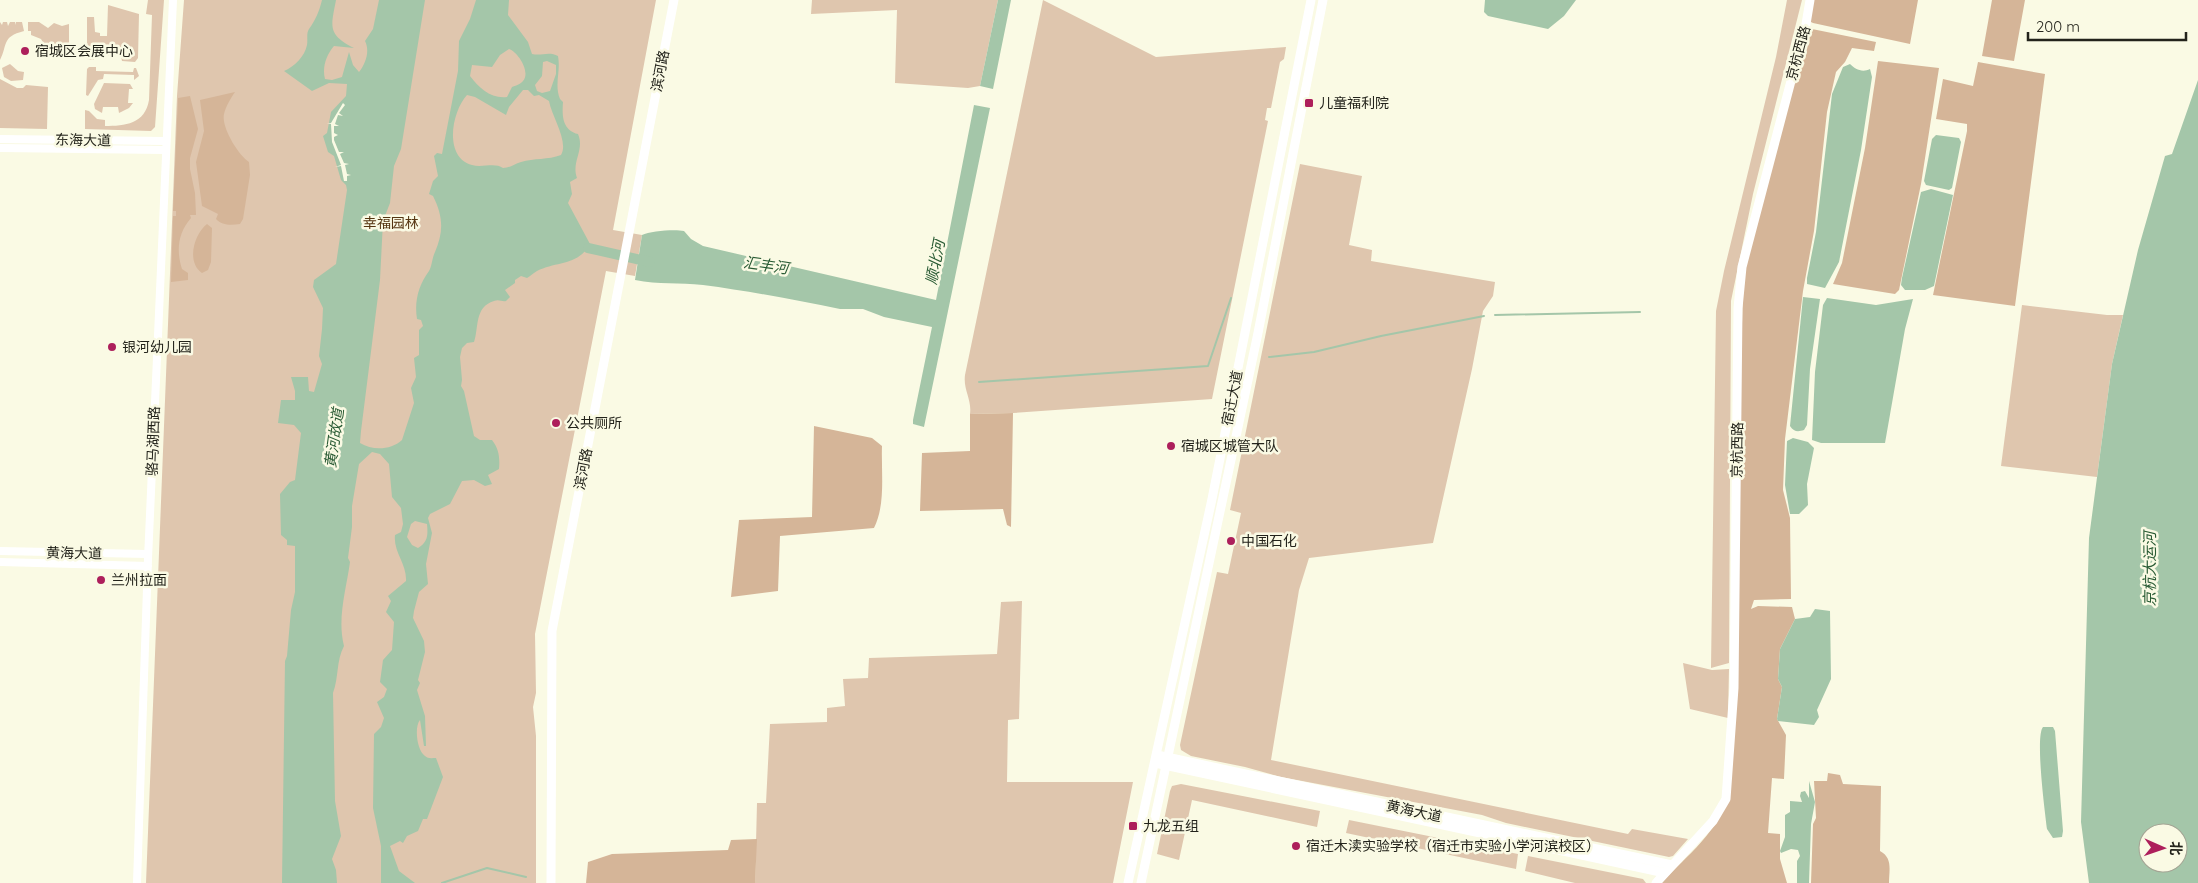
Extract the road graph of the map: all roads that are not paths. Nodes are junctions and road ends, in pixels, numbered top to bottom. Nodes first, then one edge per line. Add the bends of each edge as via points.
1 (173, 0) edge
2 (674, 0) edge
3 (1310, 0) edge
4 (1323, 0) edge
5 (1810, 0) edge
6 (0, 139) edge
7 (166, 141) junction
8 (0, 148) edge
9 (165, 150) junction
10 (0, 551) edge
11 (148, 554) junction
12 (0, 562) edge
13 (148, 566) junction
14 (1156, 759) junction
15 (1168, 762) junction
16 (1672, 865) junction
17 (1665, 873) junction
18 (137, 883) edge
19 (551, 883) edge
20 (1128, 883) edge
21 (1141, 883) edge
22 (1656, 883) edge

1 - 7 street, 骆马湖西路
2 - 19 main road, 滨河路 via 552,631
3 - 14 main road, 宿迁大道 via 1212,499
4 - 15 main road, 宿迁大道 via 1258,333
5 - 16 main road, 京杭西路 via 1742,267 1738,308 1734,688 1726,799 1713,821
6 - 7 street, 东海大道
7 - 9 street, 骆马湖西路
8 - 9 street, 东海大道
9 - 11 street, 骆马湖西路
10 - 11 street, 黄海大道
11 - 13 street, 骆马湖西路
12 - 13 street, 黄海大道
13 - 18 street, 骆马湖西路
14 - 15 main road, 黄海大道
14 - 20 main road, 宿迁大道
15 - 16 main road, 黄海大道
15 - 17 main road, 黄海大道
15 - 21 main road, 宿迁大道
16 - 17 main road, 京杭西路
17 - 22 main road, 京杭西路

